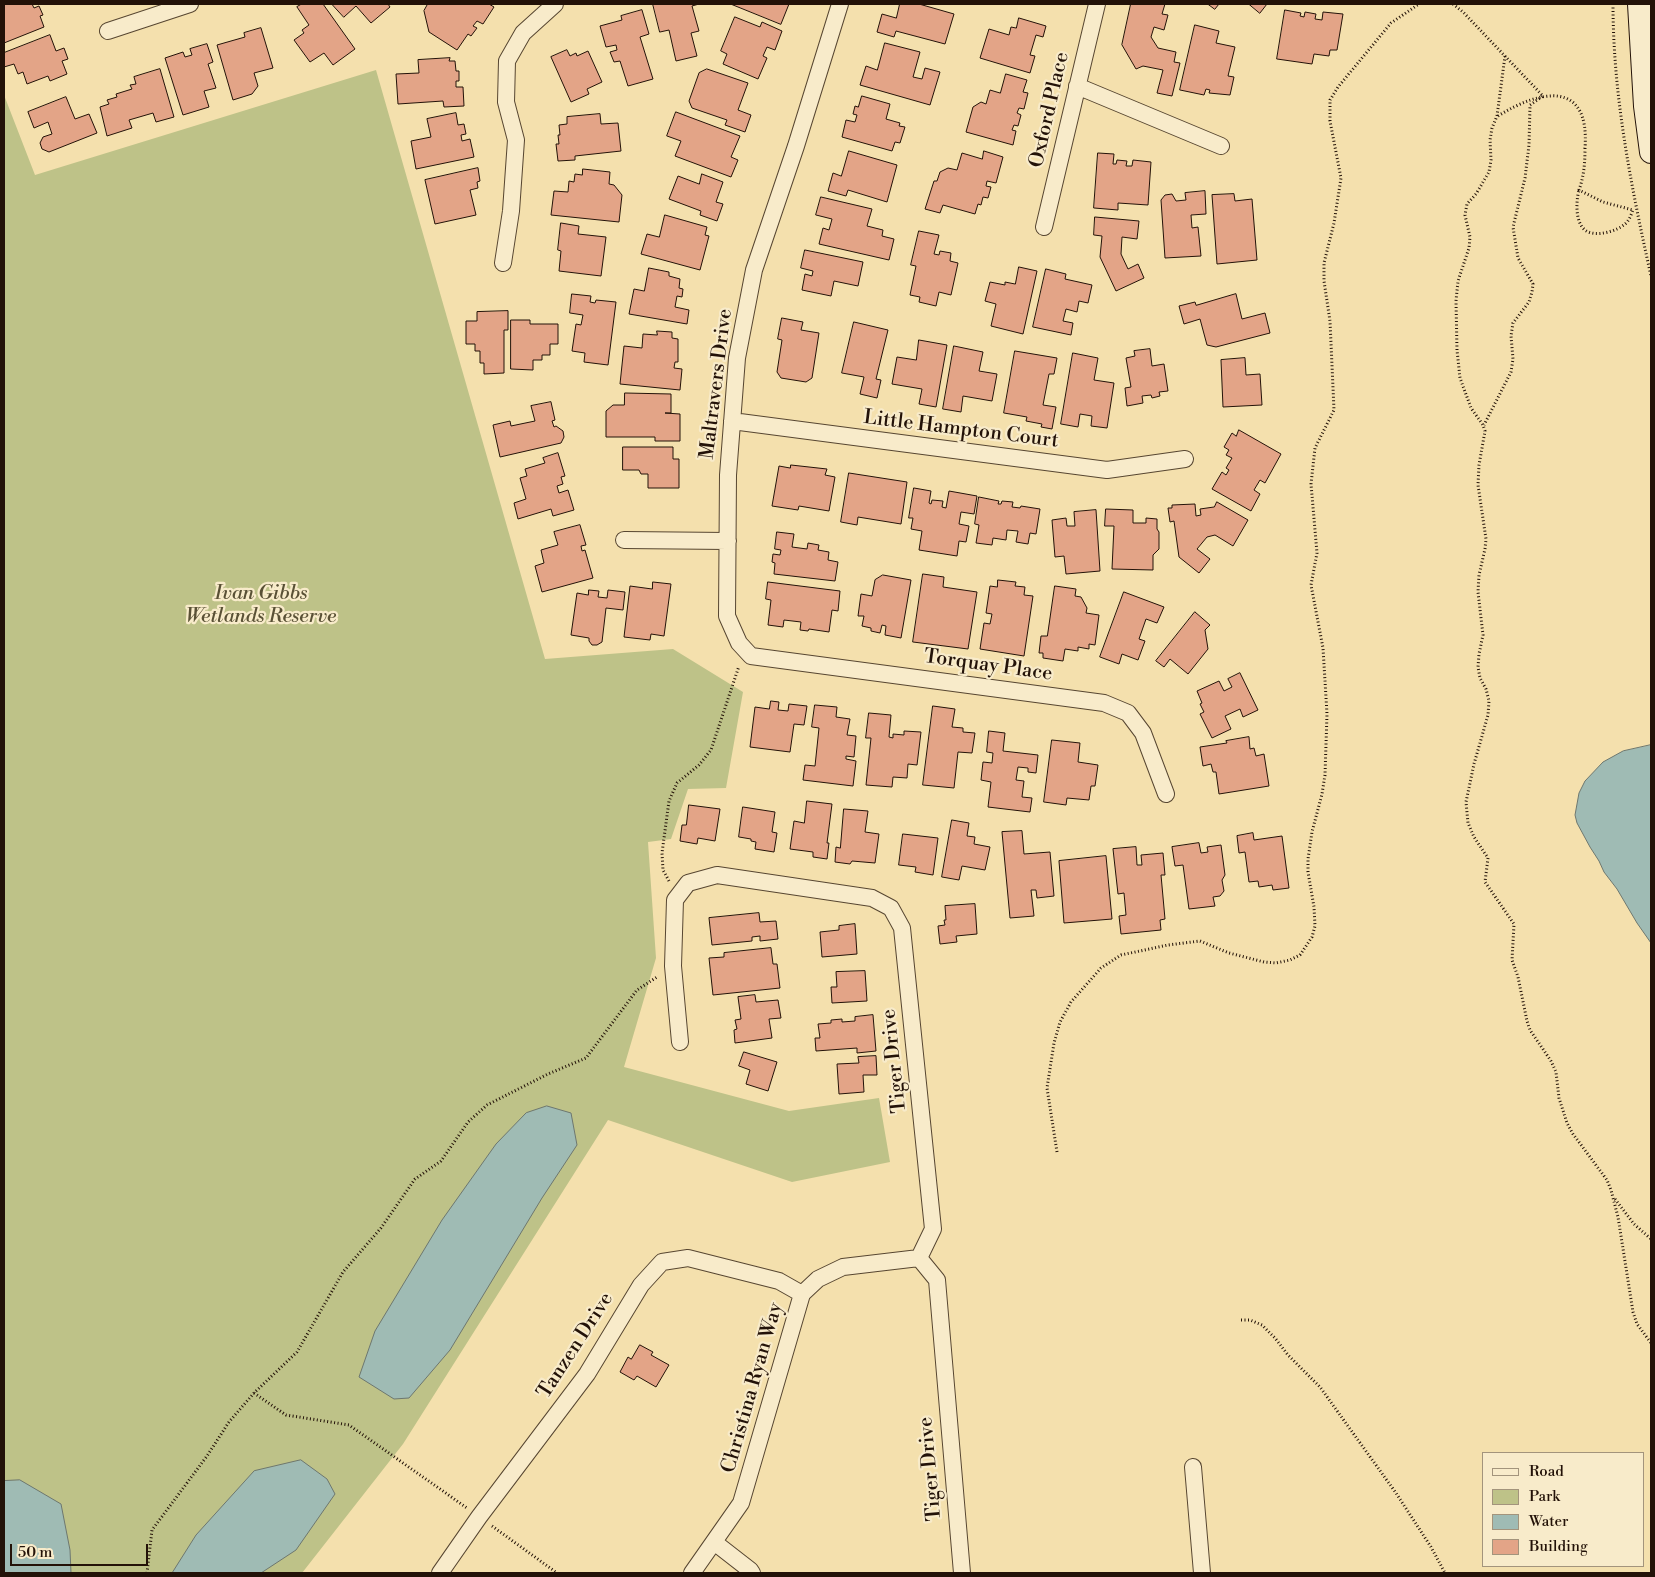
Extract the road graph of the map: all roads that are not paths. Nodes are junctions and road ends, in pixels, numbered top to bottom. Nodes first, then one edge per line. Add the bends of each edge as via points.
1 (190, 4) edge
2 (555, 4) edge
3 (840, 4) edge
4 (1097, 4) edge
5 (1639, 4) edge
6 (108, 31) dead end
7 (1077, 86) junction
8 (1221, 146) dead end
9 (1651, 152) edge
10 (1044, 227) dead end
11 (503, 263) dead end
12 (732, 421) junction
13 (1185, 459) dead end
14 (624, 540) dead end
15 (728, 541) junction
16 (751, 656) joint
17 (1166, 794) dead end
18 (680, 1042) dead end
19 (919, 1258) junction
20 (802, 1294) junction
21 (1194, 1467) dead end
22 (714, 1542) junction
23 (440, 1573) edge
24 (692, 1573) edge
25 (752, 1573) edge
26 (962, 1573) edge
27 (1202, 1573) edge

1 - 6 street
2 - 11 street via 523,33 507,61 506,102 516,140
3 - 12 street, Maltravers Drive via 754,270 737,358
4 - 7 street, Oxford Place
5 - 9 main road
7 - 8 street
7 - 10 street, Oxford Place
12 - 13 street, Little Hampton Court via 1107,470
12 - 15 street, Maltravers Drive
14 - 15 street
15 - 16 street, Maltravers Drive via 727,616 739,643
16 - 17 street, Torquay Place via 1104,703 1128,713 1143,733
18 - 19 street, Tiger Drive via 673,966 675,900 688,883 717,875 872,898 891,908 902,928 934,1229
19 - 20 street, Christina Ryan Way via 843,1267 818,1279
19 - 26 street, Tiger Drive via 936,1280
20 - 22 street, Christina Ryan Way via 741,1503
20 - 23 street, Tanzen Drive via 779,1281 688,1258 662,1262 641,1285 586,1374
21 - 27 street
22 - 24 street, Christina Ryan Way
22 - 25 street

